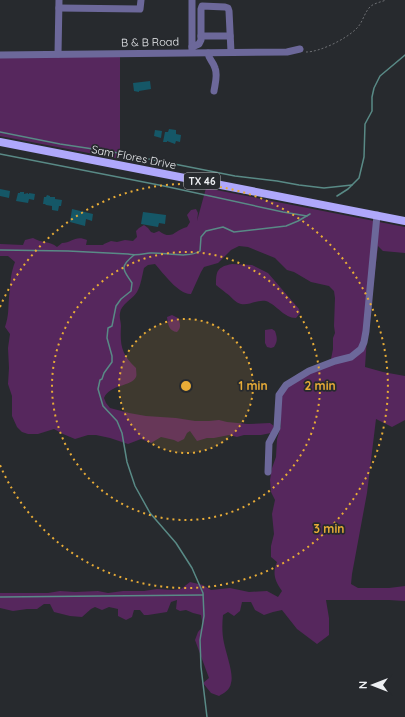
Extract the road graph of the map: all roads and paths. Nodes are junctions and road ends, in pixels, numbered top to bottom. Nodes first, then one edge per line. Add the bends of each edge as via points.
1 (59, 0) edge
2 (140, 0) edge
3 (192, 0) edge
4 (386, 0) edge
5 (59, 8) junction
6 (201, 36) junction
7 (230, 36) junction
8 (192, 50) junction
9 (298, 50) joint
10 (231, 52) junction
11 (208, 53) junction
12 (58, 54) junction
13 (0, 55) edge
14 (214, 91) dead end
15 (0, 142) edge
16 (377, 215) junction
17 (405, 221) edge
18 (268, 472) dead end

1 - 5 street
2 - 5 street via 140,9
3 - 8 street
4 - 9 path via 371,6 357,29 336,42 311,52
5 - 12 street
6 - 7 street
6 - 7 street via 201,9 204,6 228,8
6 - 8 street via 200,42
7 - 10 street
8 - 11 street, B & B Road
8 - 12 street, B & B Road
9 - 10 street, B & B Road
10 - 11 street, B & B Road
11 - 14 street via 216,72
12 - 13 street, B & B Road
15 - 16 main road, Sam Flores Drive / TX 46
16 - 17 main road, Sam Flores Drive / TX 46
16 - 18 street via 364,342 361,349 350,357 308,371 282,390 279,395 277,428 269,443

